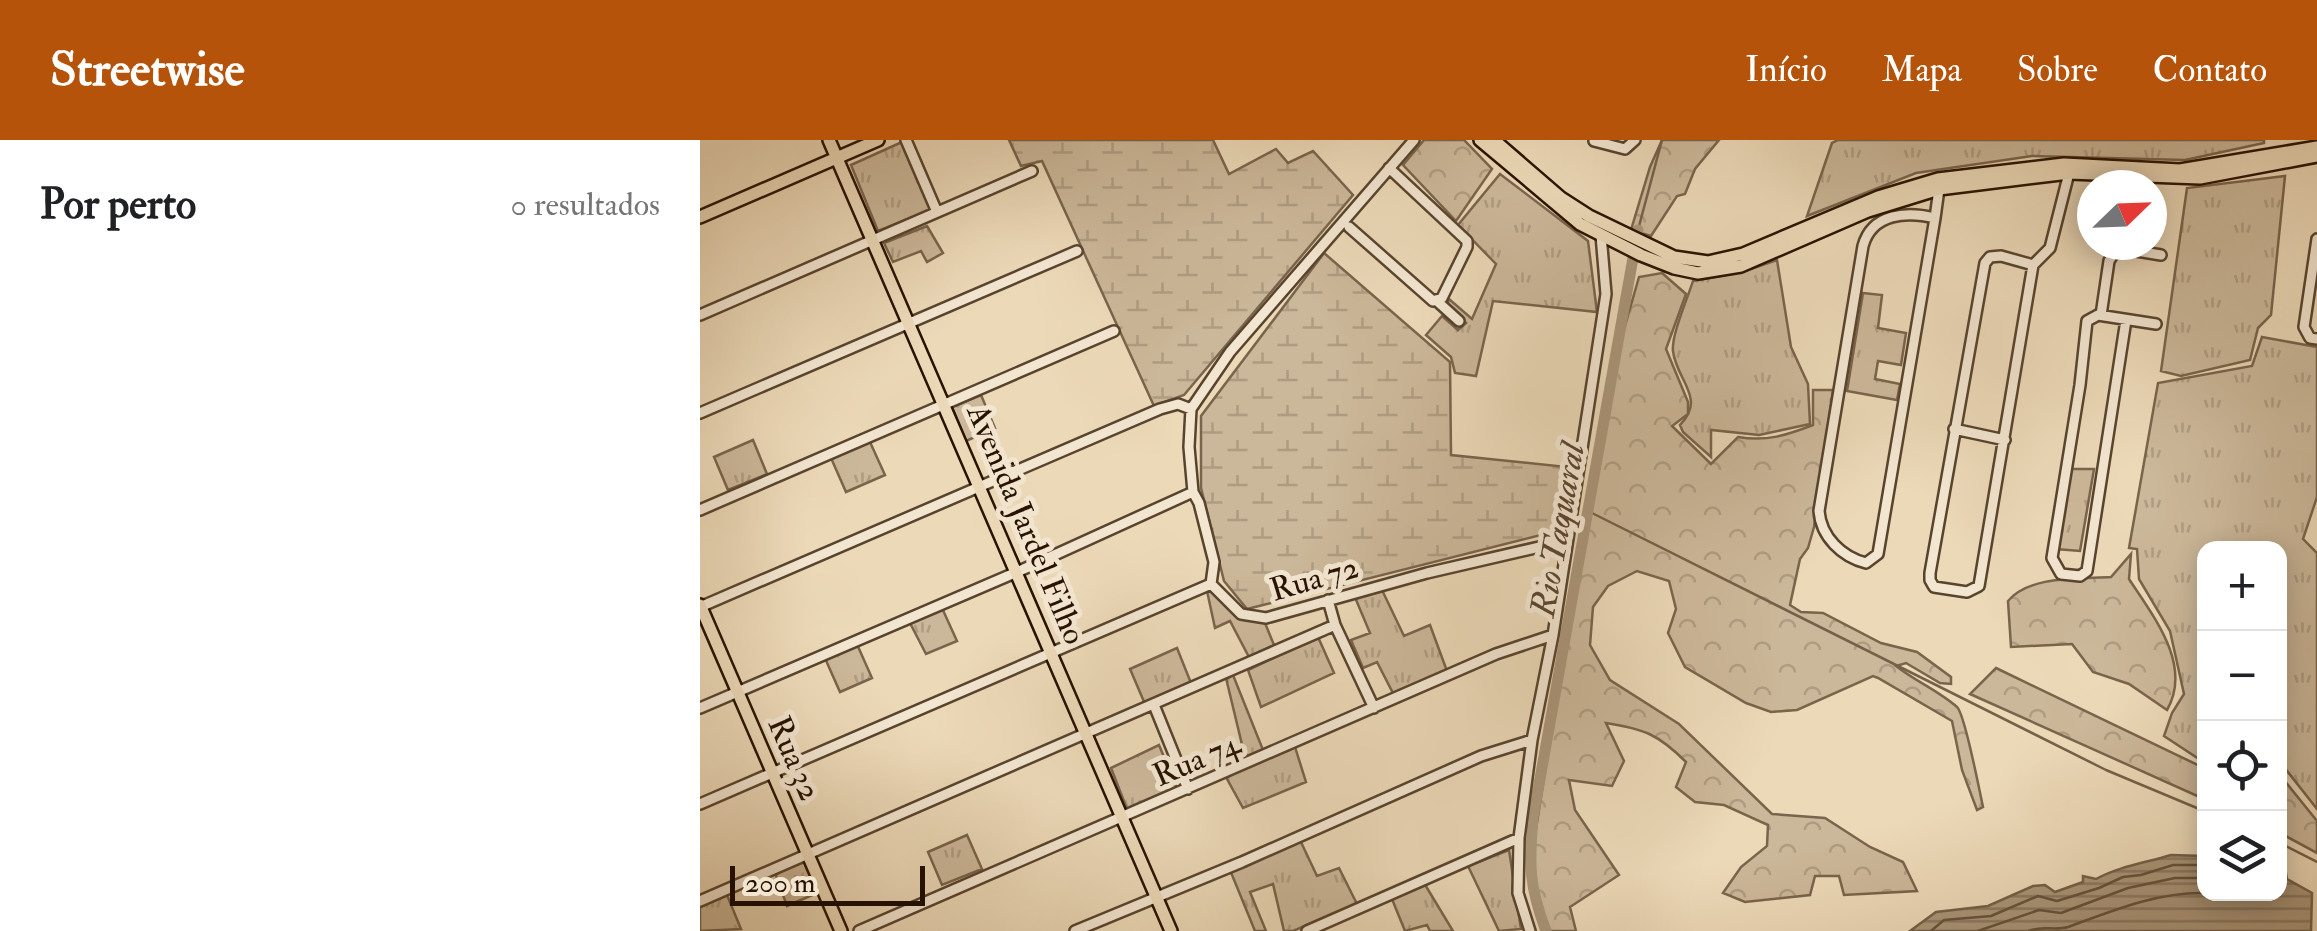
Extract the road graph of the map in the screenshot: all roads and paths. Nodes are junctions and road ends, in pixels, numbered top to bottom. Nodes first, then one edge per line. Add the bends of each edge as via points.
1 (830, 140) edge
2 (878, 140) edge
3 (906, 140) edge
4 (1414, 140) edge
5 (1480, 140) edge
6 (1494, 140) edge
7 (1635, 140) edge
8 (1594, 142) edge
9 (2317, 147) edge
10 (2317, 156) edge
11 (837, 158) junction
12 (1388, 168) junction
13 (1032, 171) dead end
14 (2070, 174) junction
15 (2077, 175) edge
16 (2167, 180) edge
17 (1939, 189) junction
18 (937, 212) junction
19 (700, 217) edge
20 (1935, 218) junction
21 (1349, 227) dead end
22 (1601, 236) junction
23 (1620, 238) junction
24 (2317, 239) edge
25 (874, 240) junction
26 (1643, 249) junction
27 (1077, 251) dead end
28 (2110, 260) edge
29 (2033, 266) junction
30 (1438, 302) junction
31 (700, 315) edge
32 (2101, 316) junction
33 (2126, 320) junction
34 (1459, 321) dead end
35 (910, 322) junction
36 (2156, 324) dead end
37 (1114, 331) dead end
38 (2317, 340) edge
39 (945, 404) junction
40 (1192, 409) junction
41 (700, 413) edge
42 (1954, 428) junction
43 (2005, 440) junction
44 (981, 488) junction
45 (1193, 492) junction
46 (700, 510) edge
47 (1565, 541) junction
48 (1017, 572) junction
49 (1212, 584) junction
50 (1328, 600) junction
51 (700, 607) edge
52 (1335, 625) junction
53 (1552, 635) junction
54 (1050, 653) junction
55 (737, 692) junction
56 (1154, 706) junction
57 (700, 708) edge
58 (1374, 708) junction
59 (1089, 734) junction
60 (1532, 740) junction
61 (771, 774) junction
62 (1188, 789) junction
63 (700, 804) edge
64 (1122, 817) junction
65 (1520, 838) junction
66 (807, 855) junction
67 (1156, 896) junction
68 (700, 901) edge
69 (840, 931) edge
70 (859, 931) edge
71 (1075, 931) edge
72 (1171, 931) edge
73 (1307, 931) edge
74 (1530, 931) edge

1 - 11 main road, Avenida Jardel Filho
2 - 11 main road
3 - 18 street
4 - 12 street
5 - 22 main road
6 - 23 main road
7 - 8 street via 1625,148
9 - 26 main road via 2180,170 2064,164 1938,179 1878,196 1716,262
10 - 16 main road
11 - 19 main road
11 - 25 main road, Avenida Jardel Filho
12 - 30 street via 1467,241
12 - 40 street via 1230,352
13 - 18 street
14 - 15 main road
14 - 17 main road
14 - 29 street via 2050,248
17 - 20 street
17 - 26 main road via 1727,270 1687,271
18 - 25 street
20 - 20 street via 1881,220 1864,246 1820,518 1841,552 1866,562 1878,554
21 - 30 street
22 - 23 main road
22 - 47 street via 1606,294
23 - 26 main road
24 - 38 street via 2304,327
25 - 31 street
25 - 35 main road, Avenida Jardel Filho
27 - 35 street
28 - 32 street
29 - 42 street via 2001,256 1984,262
29 - 43 street
30 - 34 street
32 - 33 street
32 - 33 street via 2087,321 2052,558 2067,576 2088,571
33 - 36 street
35 - 39 main road, Avenida Jardel Filho
35 - 41 street
37 - 39 street
39 - 44 main road, Avenida Jardel Filho
39 - 46 street
40 - 44 street via 1160,409
40 - 45 street
42 - 43 street
42 - 43 street via 1930,573 1934,587 1967,592 1979,586
44 - 48 main road, Avenida Jardel Filho
44 - 51 street
45 - 48 street
45 - 49 street via 1214,562
47 - 50 street, Rua 72
47 - 53 street
48 - 54 main road, Avenida Jardel Filho
48 - 55 street
49 - 50 street, Rua 72 via 1242,614 1257,618
49 - 54 street
50 - 52 street
51 - 55 main road, Rua 32
52 - 56 street
52 - 58 street
53 - 58 street, Rua 74
53 - 60 street
54 - 59 main road, Avenida Jardel Filho
54 - 61 street
55 - 57 street
55 - 61 main road, Rua 32
56 - 59 street
56 - 62 street
58 - 62 street, Rua 74
59 - 64 main road, Avenida Jardel Filho
59 - 66 street
60 - 65 street
60 - 67 street
61 - 63 street
61 - 66 main road, Rua 32
62 - 64 street, Rua 74
64 - 67 main road, Avenida Jardel Filho
64 - 70 street, Rua 74
65 - 73 street
65 - 74 street via 1516,882
66 - 68 street
66 - 69 main road, Rua 32
67 - 71 street
67 - 72 main road, Avenida Jardel Filho

